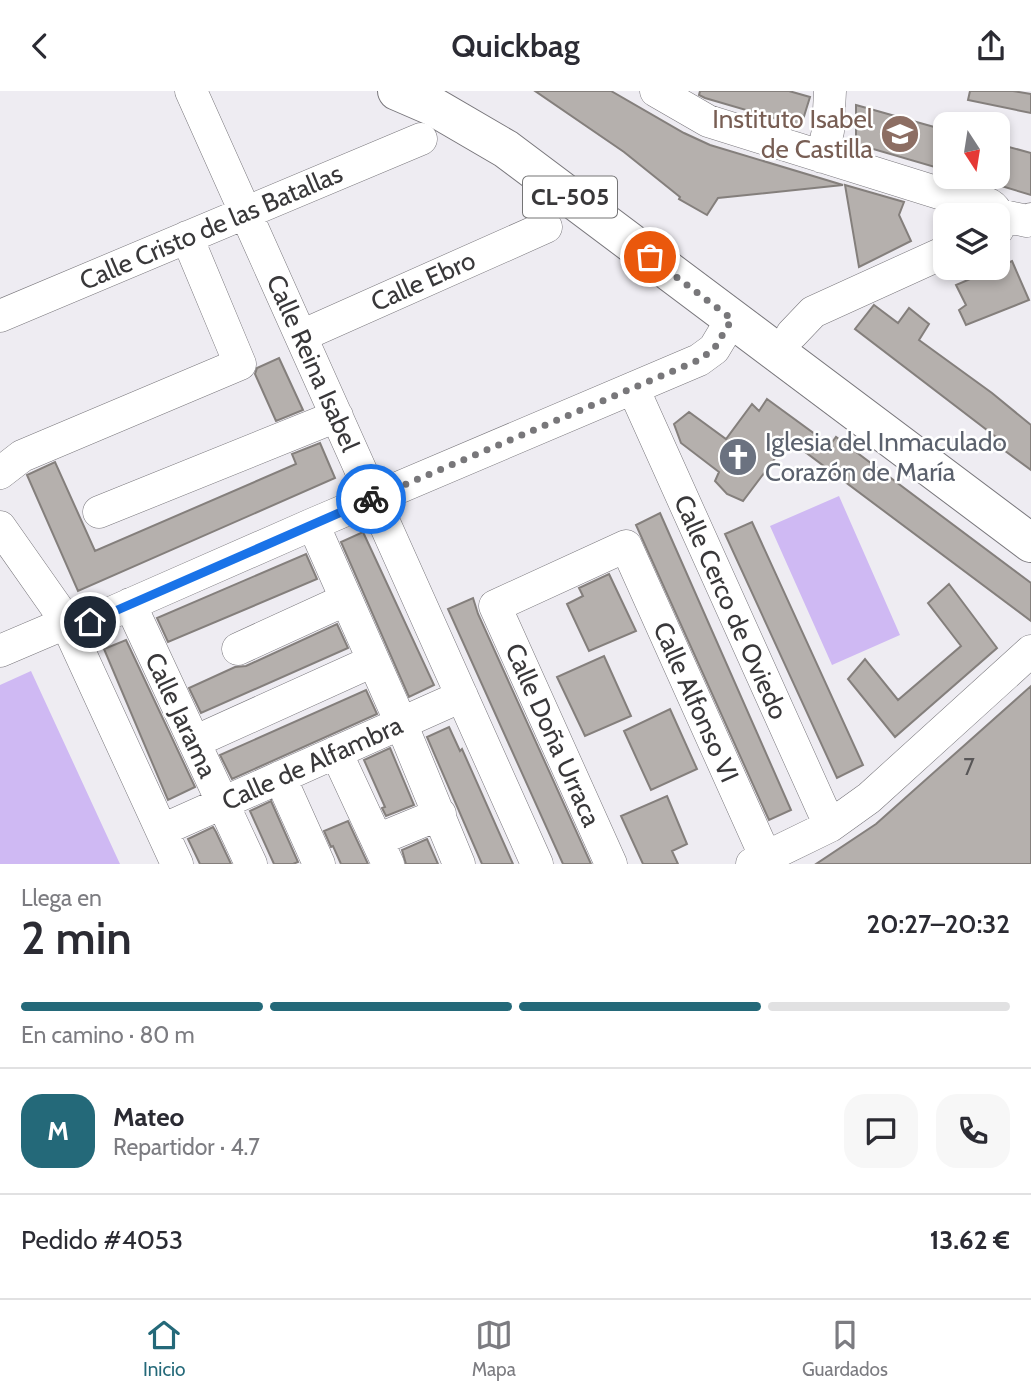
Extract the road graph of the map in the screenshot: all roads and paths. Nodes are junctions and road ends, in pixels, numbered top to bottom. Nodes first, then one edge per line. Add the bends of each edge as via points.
1 (191, 91) edge
2 (397, 91) edge
3 (456, 91) edge
4 (656, 91) edge
5 (830, 91) edge
6 (422, 139) dead end
7 (822, 157) junction
8 (958, 203) edge
9 (245, 212) junction
10 (546, 227) dead end
11 (187, 237) junction
12 (933, 257) edge
13 (0, 316) edge
14 (732, 319) junction
15 (792, 334) junction
16 (301, 336) junction
17 (633, 388) junction
18 (337, 416) junction
19 (0, 473) edge
20 (373, 498) junction
21 (99, 512) dead end
22 (1031, 514) edge
23 (313, 524) junction
24 (0, 527) edge
25 (1031, 543) edge
26 (345, 600) junction
27 (130, 604) junction
28 (495, 606) joint
29 (72, 635) junction
30 (238, 649) dead end
31 (0, 651) edge
32 (1031, 651) edge
33 (373, 661) junction
34 (462, 695) junction
35 (401, 723) junction
36 (194, 742) junction
37 (336, 752) junction
38 (280, 777) junction
39 (222, 803) junction
40 (440, 814) junction
41 (830, 826) junction
42 (162, 830) junction
43 (382, 852) edge
44 (759, 861) edge
45 (177, 864) edge
46 (251, 864) edge
47 (319, 864) edge
48 (459, 864) edge
49 (537, 864) edge
50 (611, 864) edge

1 - 9 street, Calle Reina Isabel
2 - 14 main road, CL-505 via 506,149
3 - 15 main road, CL-505 via 515,125
4 - 7 street via 708,121
5 - 7 street
6 - 9 street, Calle Cristo de las Batallas
7 - 8 street
9 - 11 street, Calle Cristo de las Batallas
9 - 16 street, Calle Reina Isabel
10 - 16 street, Calle Ebro
11 - 13 street, Calle Cristo de las Batallas
11 - 19 street via 240,364 22,456
12 - 15 street via 813,312
14 - 17 street via 714,349 699,360
14 - 25 main road, CL-505
15 - 22 main road, CL-505
16 - 18 street, Calle Reina Isabel
17 - 20 street
17 - 41 street, Calle Cerco de Oviedo
18 - 20 street, Calle Reina Isabel
18 - 21 street
20 - 23 street
20 - 34 street, Calle Reina Isabel
23 - 26 street
23 - 27 street
24 - 29 street
26 - 30 street
26 - 33 street
27 - 29 street
27 - 36 street, Calle Jarama
28 - 44 street, Calle Alfonso VI via 626,547
28 - 50 street, Calle Doña Urraca
29 - 31 street via 54,628
29 - 42 street
32 - 41 street via 889,781
33 - 35 street
33 - 36 street
34 - 35 street, Calle de Alfambra
34 - 49 street, Calle Reina Isabel
35 - 37 street, Calle de Alfambra
35 - 40 street
36 - 39 street, Calle Jarama
37 - 38 street, Calle de Alfambra
37 - 43 street
38 - 39 street, Calle de Alfambra
38 - 47 street
39 - 42 street, Calle de Alfambra
39 - 46 street, Calle Jarama
40 - 43 street
40 - 48 street
41 - 44 street
42 - 45 street

